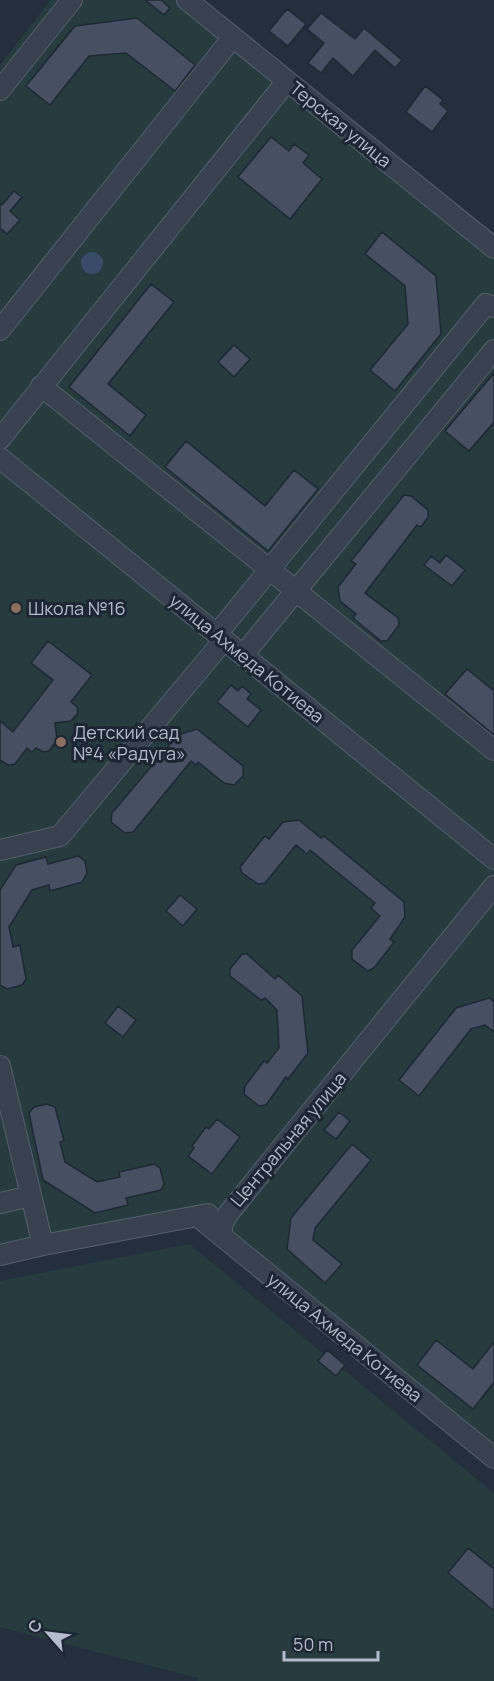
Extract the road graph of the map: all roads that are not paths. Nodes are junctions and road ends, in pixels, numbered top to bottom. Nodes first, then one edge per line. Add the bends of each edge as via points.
1 (72, 0) edge
2 (187, 0) edge
3 (233, 37) junction
4 (287, 81) junction
5 (0, 90) edge
6 (494, 248) edge
7 (494, 307) edge
8 (0, 330) edge
9 (494, 350) edge
10 (41, 386) junction
11 (0, 439) edge
12 (0, 458) edge
13 (269, 569) junction
14 (295, 591) junction
15 (220, 637) junction
16 (243, 655) junction
17 (494, 750) edge
18 (0, 850) edge
19 (494, 859) edge
20 (494, 886) edge
21 (0, 1066) edge
22 (31, 1196) junction
23 (0, 1203) edge
24 (231, 1210) junction
25 (197, 1216) junction
26 (221, 1235) junction
27 (43, 1245) junction
28 (0, 1255) edge
29 (494, 1458) edge

1 - 5 street
2 - 3 street, Терская улица
3 - 4 street, Терская улица
3 - 8 street
4 - 6 street, Терская улица
4 - 10 street
7 - 13 street via 486,304
9 - 14 street
10 - 11 street
10 - 13 street
12 - 15 street, улица Ахмеда Котиева
13 - 14 street
13 - 15 street
14 - 16 street
14 - 17 street
15 - 16 street, улица Ахмеда Котиева
15 - 18 street via 60,836
16 - 19 street, улица Ахмеда Котиева
20 - 24 street, Центральная улица
21 - 22 street
22 - 23 street
22 - 27 street
24 - 25 street, Центральная улица
24 - 26 street via 222,1223
25 - 26 street, улица Ахмеда Котиева
25 - 27 street, Центральная улица
26 - 29 street, улица Ахмеда Котиева
27 - 28 street, Центральная улица

